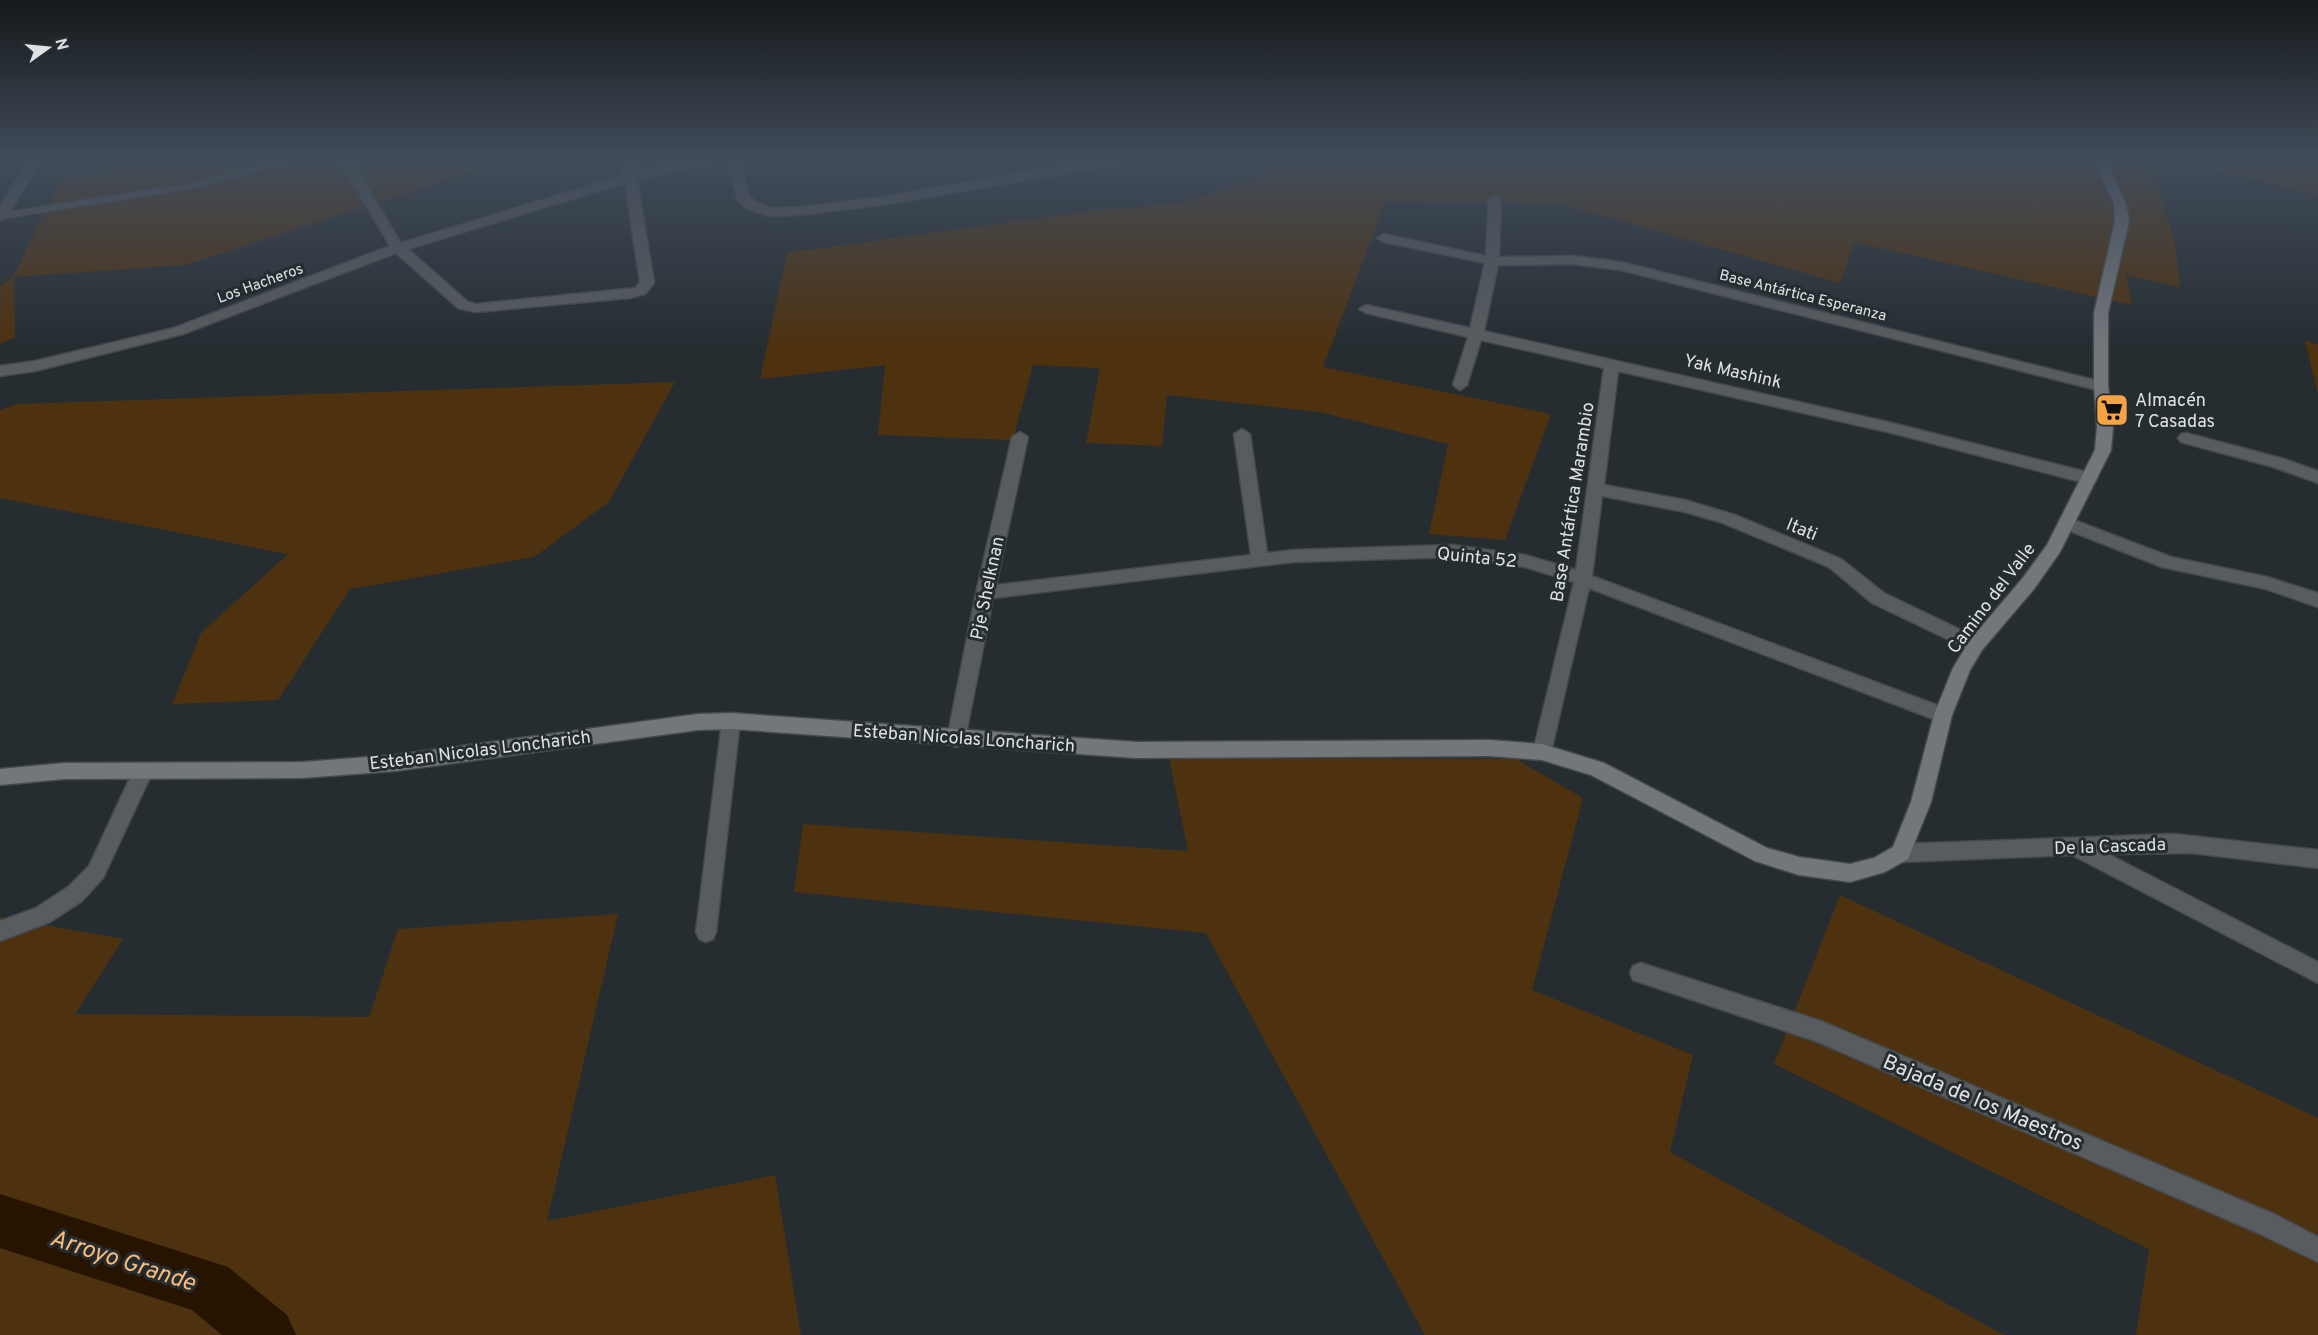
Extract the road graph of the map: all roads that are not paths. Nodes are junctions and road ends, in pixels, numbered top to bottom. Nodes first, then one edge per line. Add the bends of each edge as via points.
1 (383, 222) edge
2 (482, 222) edge
3 (637, 222) edge
4 (1494, 222) edge
5 (2122, 222) edge
6 (1384, 238) dead end
7 (398, 248) junction
8 (1492, 261) junction
9 (1366, 309) dead end
10 (1476, 333) junction
11 (1612, 363) junction
12 (0, 371) edge
13 (1460, 385) dead end
14 (2101, 387) junction
15 (1242, 434) dead end
16 (1020, 437) dead end
17 (2186, 438) dead end
18 (2318, 477) edge
19 (2089, 478) junction
20 (1597, 489) junction
21 (2066, 523) junction
22 (1260, 560) junction
23 (1583, 579) junction
24 (985, 593) junction
25 (2318, 600) edge
26 (1976, 645) junction
27 (1943, 715) junction
28 (732, 721) junction
29 (956, 738) junction
30 (1542, 752) junction
31 (143, 771) junction
32 (0, 777) edge
33 (2075, 847) junction
34 (1901, 853) junction
35 (2318, 859) edge
36 (0, 931) edge
37 (706, 932) dead end
38 (1641, 973) dead end
39 (2318, 973) edge
40 (2318, 1250) edge

1 - 7 street
2 - 7 street, Los Hacheros
3 - 7 street via 647,283 640,291 629,294 476,308 463,305
4 - 8 street
5 - 14 street, Camino del Valle via 2101,313
6 - 8 street, Base Antártica Esperanza
7 - 12 street, Los Hacheros via 178,331
8 - 10 street
8 - 14 street, Base Antártica Esperanza via 1574,260 1621,266
9 - 10 street, Yak Mashink
10 - 11 street, Yak Mashink
10 - 13 street
11 - 19 street, Yak Mashink
11 - 20 street, Base Antártica Marambio
14 - 19 street, Camino del Valle via 2103,450
15 - 22 street
16 - 24 street, Pje Shelknan
17 - 18 street
19 - 21 street, Camino del Valle
20 - 23 street, Base Antártica Marambio
20 - 26 street, Itati via 1685,506 1835,563 1878,597
21 - 25 street via 2168,563 2267,583
21 - 26 street, Camino del Valle via 2054,548 2028,584
22 - 23 street, Quinta 52 via 1293,555 1452,551 1525,561
22 - 24 street, Quinta 52
23 - 27 street, Quinta 52
23 - 30 street, Base Antártica Marambio
24 - 29 street, Pje Shelknan
26 - 27 street, Camino del Valle
27 - 34 street, Camino del Valle via 1921,801
28 - 29 street, Esteban Nicolas Loncharich
28 - 31 street, Esteban Nicolas Loncharich via 698,722 383,764 302,770
28 - 37 street
29 - 30 street, Esteban Nicolas Loncharich via 1136,750 1489,748
30 - 34 street, Esteban Nicolas Loncharich via 1597,770 1762,855 1799,867 1850,873 1878,866
31 - 32 street, Esteban Nicolas Loncharich via 64,771
31 - 36 street via 96,872 75,894 43,915
33 - 34 street, De la Cascada
33 - 35 street, De la Cascada via 2211,844
33 - 39 street
38 - 40 street, Bajada de los Maestros via 1821,1032 2268,1224

